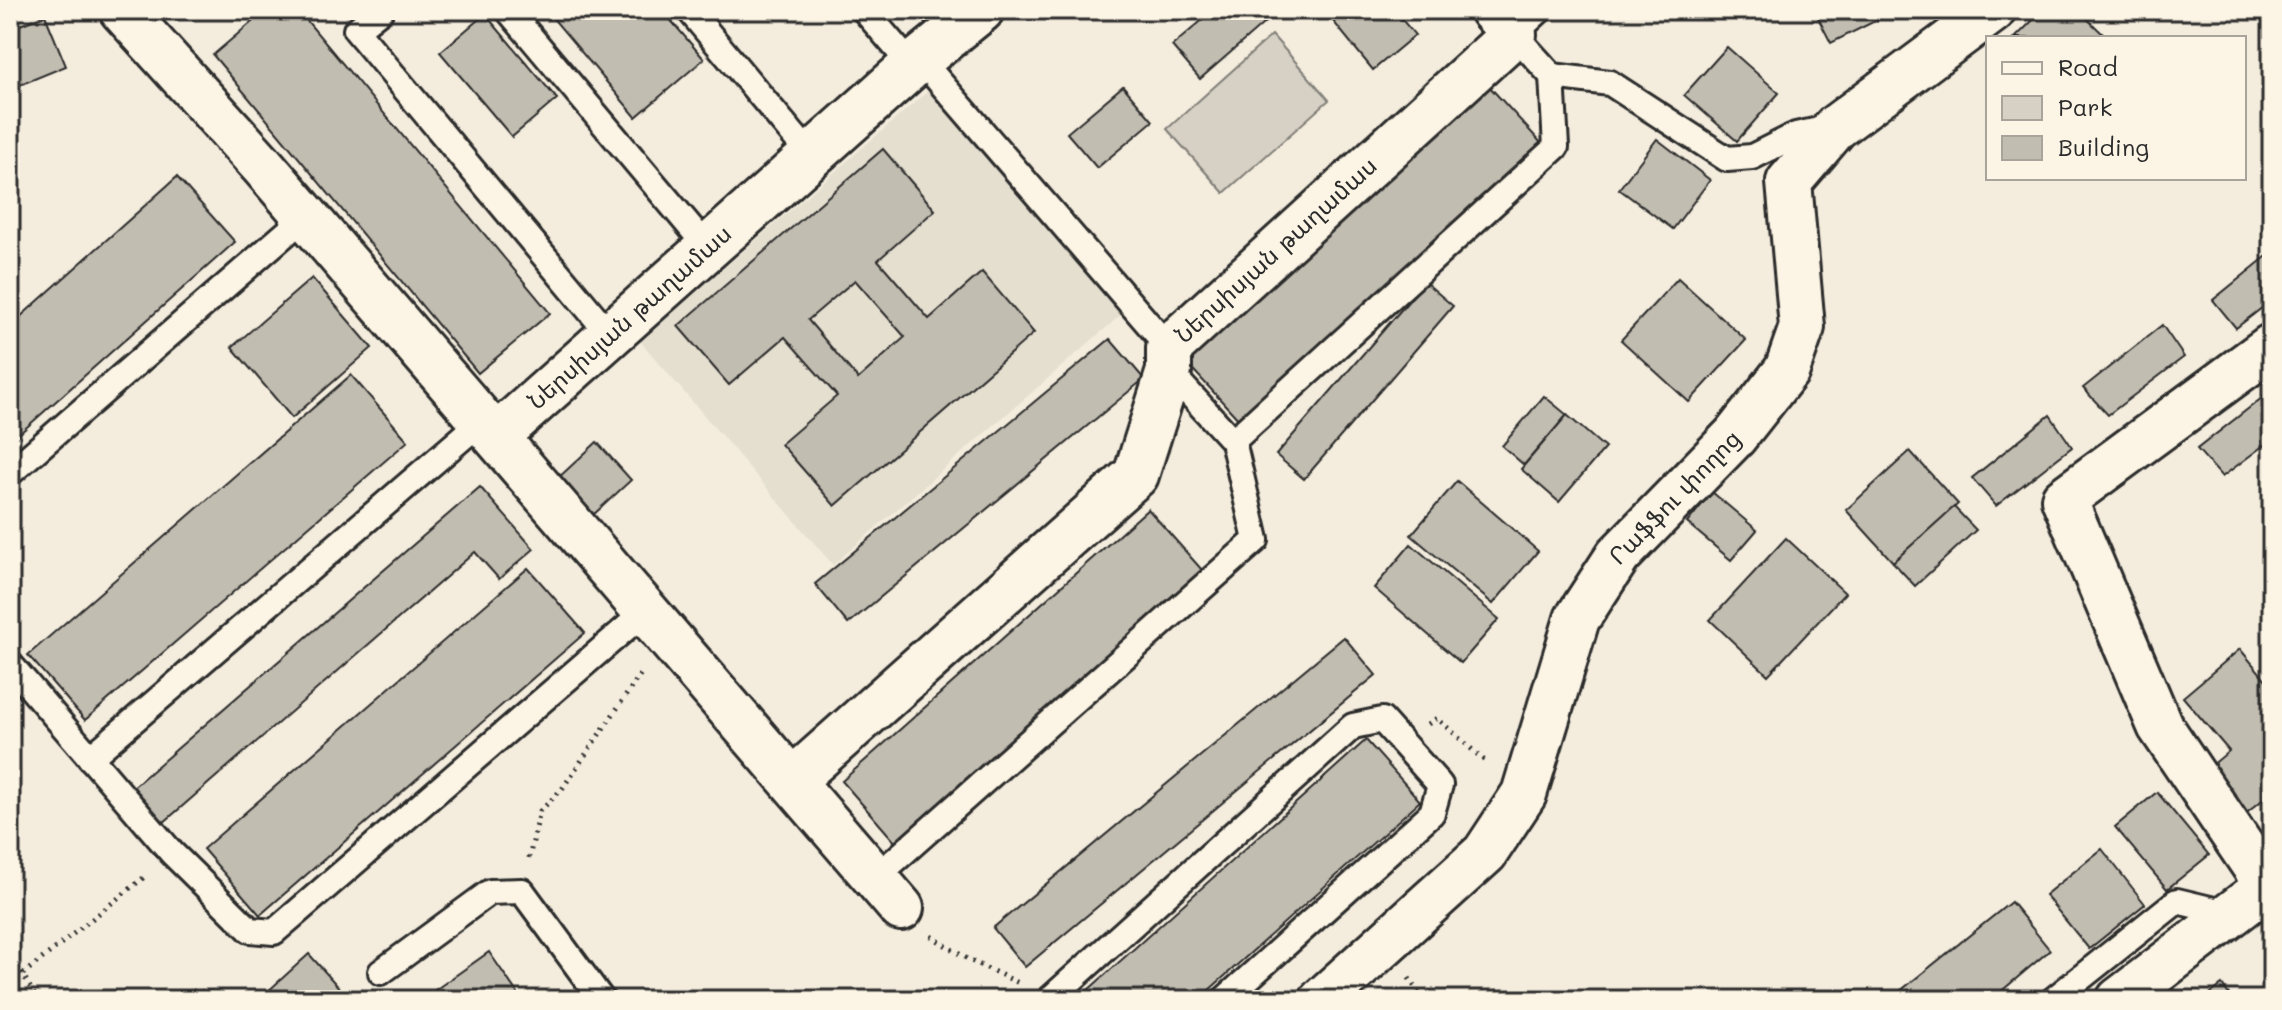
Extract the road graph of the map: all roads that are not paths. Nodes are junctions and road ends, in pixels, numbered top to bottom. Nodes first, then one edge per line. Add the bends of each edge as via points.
1 (122, 10) edge
2 (381, 10) edge
3 (508, 10) edge
4 (689, 10) edge
5 (864, 10) edge
6 (981, 10) edge
7 (1993, 10) edge
8 (1515, 18) edge
9 (916, 63) junction
10 (1552, 76) junction
11 (1836, 127) junction
12 (811, 156) junction
13 (306, 216) junction
14 (708, 248) junction
15 (610, 335) junction
16 (2272, 346) edge
17 (1169, 359) junction
18 (490, 428) junction
19 (1233, 441) junction
20 (10, 473) edge
21 (657, 622) junction
22 (10, 664) edge
23 (90, 758) junction
24 (793, 780) junction
25 (2270, 884) edge
26 (902, 907) joint
27 (2231, 914) junction
28 (381, 972) dead end
29 (1050, 999) edge
30 (602, 1000) edge
31 (1224, 1000) edge
32 (1322, 1000) edge
33 (2053, 1000) edge
34 (2119, 1000) edge

1 - 13 street
2 - 15 lane via 356,30
3 - 14 lane
4 - 12 lane
5 - 9 lane
6 - 9 street, Ներսիսյան թաղամաս
7 - 11 street, Րաֆֆու փողոց
8 - 10 lane
8 - 17 street, Ներսիսյան թաղամաս
9 - 12 street, Ներսիսյան թաղամաս
9 - 17 lane
10 - 11 lane via 1610,83 1727,159 1752,157 1796,135
10 - 19 lane via 1556,147
11 - 32 street, Րաֆֆու փողոց via 1789,182 1802,327 1787,370 1735,436 1618,556 1577,619 1524,794 1485,853
12 - 14 street, Ներսիսյան թաղամաս
13 - 18 street
13 - 20 lane
14 - 15 street, Ներսիսյան թաղամաս
15 - 18 street, Ներսիսյան թաղամաս
16 - 25 street via 2064,499 2160,726
17 - 19 lane
17 - 24 street, Ներսիսյան թաղամաս via 1136,475
18 - 21 street
18 - 23 lane
19 - 26 lane via 1256,540
21 - 23 lane via 274,932 250,930 172,853
21 - 24 street
22 - 23 lane
24 - 26 street
25 - 27 street
27 - 33 lane via 2177,901
27 - 34 street
28 - 30 lane via 490,892 522,891
29 - 31 lane via 1353,726 1382,720 1440,785 1432,813

